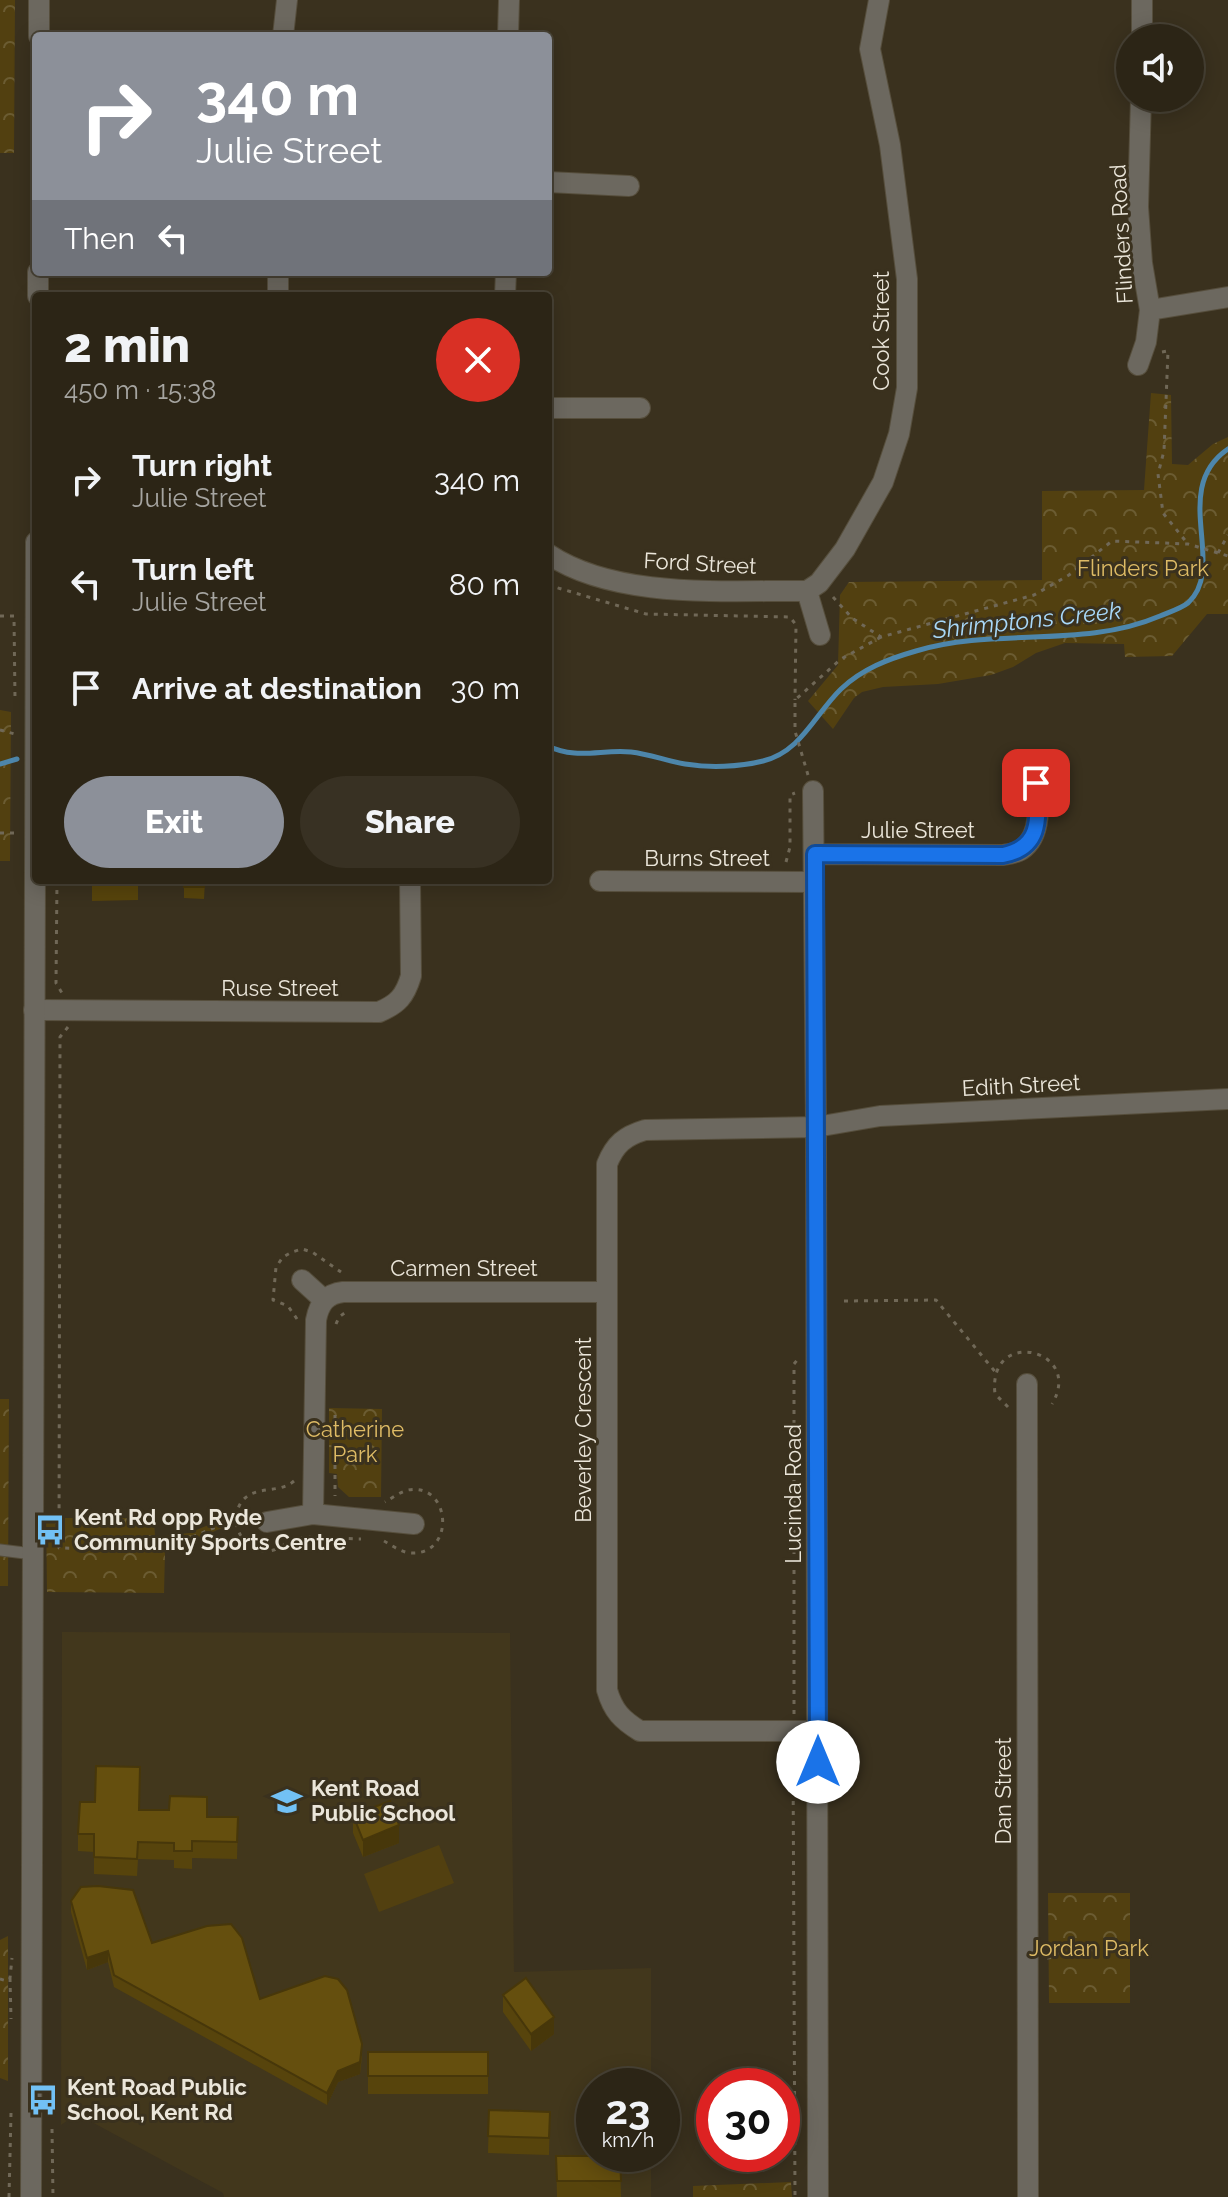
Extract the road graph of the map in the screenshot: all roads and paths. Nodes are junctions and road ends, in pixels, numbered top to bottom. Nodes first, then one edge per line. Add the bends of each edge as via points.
1 (39, 0) edge
2 (287, 0) edge
3 (509, 0) edge
4 (879, 0) edge
5 (1142, 0) edge
6 (1142, 24) edge
7 (39, 32) edge
8 (283, 32) edge
9 (508, 32) edge
10 (1141, 112) edge
11 (552, 182) edge
12 (629, 186) dead end
13 (1228, 297) edge
14 (1150, 310) junction
15 (1140, 360) joint
16 (552, 408) edge
17 (640, 408) dead end
18 (1228, 535) edge
19 (1188, 544) junction
20 (1218, 553) junction
21 (1228, 556) edge
22 (552, 557) edge
23 (813, 587) junction
24 (0, 616) edge
25 (790, 617) dead end
26 (820, 635) dead end
27 (881, 637) junction
28 (795, 700) junction
29 (15, 704) dead end
30 (0, 730) edge
31 (16, 739) dead end
32 (1035, 760) dead end
33 (808, 784) junction
34 (815, 854) junction
35 (600, 881) dead end
36 (787, 882) junction
37 (814, 882) junction
38 (35, 884) edge
39 (57, 884) edge
40 (410, 884) edge
41 (64, 996) dead end
42 (34, 1010) junction
43 (69, 1023) dead end
44 (1228, 1099) edge
45 (816, 1127) junction
46 (346, 1274) dead end
47 (302, 1280) dead end
48 (606, 1292) junction
49 (324, 1300) junction
50 (844, 1301) dead end
51 (352, 1310) dead end
52 (298, 1326) dead end
53 (335, 1326) dead end
54 (1027, 1384) dead end
55 (335, 1407) dead end
56 (1009, 1420) dead end
57 (295, 1480) dead end
58 (335, 1497) dead end
59 (384, 1503) dead end
60 (313, 1514) junction
61 (237, 1518) junction
62 (267, 1522) dead end
63 (414, 1524) dead end
64 (368, 1540) dead end
65 (382, 1540) dead end
66 (0, 1550) edge
67 (33, 1554) junction
68 (818, 1731) junction
69 (793, 1743) dead end
70 (12, 1955) dead end
71 (0, 1979) edge
72 (31, 2197) edge
73 (795, 2197) edge
74 (818, 2197) edge
75 (1028, 2197) edge

1 - 7 street
2 - 8 street
3 - 9 street
4 - 23 street, Cook Street via 870,49 890,145 907,279 907,388 883,482 845,549
5 - 6 street
10 - 14 street, Flinders Road via 1138,207
11 - 12 street
13 - 14 street
14 - 15 street, Flinders Road
15 - 19 path via 1168,351 1164,451 1158,474 1163,513
16 - 17 street
18 - 20 path
19 - 20 path
19 - 27 path via 1112,541 1034,595
20 - 21 path
22 - 23 street, Ford Street via 583,571 661,589
23 - 26 street
23 - 27 path
24 - 29 path via 14,616
25 - 28 path via 796,625
27 - 28 path via 841,659
28 - 33 path via 795,731
30 - 31 path via 15,733
32 - 34 street, Julie Street via 1035,834 1020,851
33 - 34 street, Lucinda Road
33 - 36 path via 790,795
34 - 37 street, Lucinda Road
35 - 36 street, Burns Street
36 - 37 street, Burns Street
37 - 45 street, Lucinda Road
38 - 42 street
39 - 41 path via 56,983
40 - 42 street, Ruse Street via 411,976 397,1005 379,1012
42 - 67 street
43 - 61 path via 60,1037 59,1548 162,1550
44 - 45 street, Edith Street via 880,1116
45 - 48 street, Beverley Crescent via 645,1130 627,1136 607,1164
45 - 68 street, Lucinda Road
46 - 52 path via 302,1249 283,1257 276,1267 273,1300 294,1312
47 - 49 street
48 - 49 street, Carmen Street via 343,1292
48 - 68 street, Beverley Crescent via 607,1690 612,1707 640,1731
49 - 60 street via 316,1320
50 - 56 path via 936,1300 997,1374 995,1394 1008,1407
51 - 53 path
54 - 75 street, Dan Street
55 - 58 path
57 - 61 path via 251,1493
59 - 65 path via 409,1490 421,1491 440,1506 444,1526 435,1543 423,1551 405,1552
60 - 62 street
60 - 63 street
61 - 64 path via 242,1538 264,1551 279,1550 299,1538
66 - 67 lane
67 - 72 street
68 - 74 street, Lucinda Road
69 - 73 path
70 - 71 path via 10,1978

